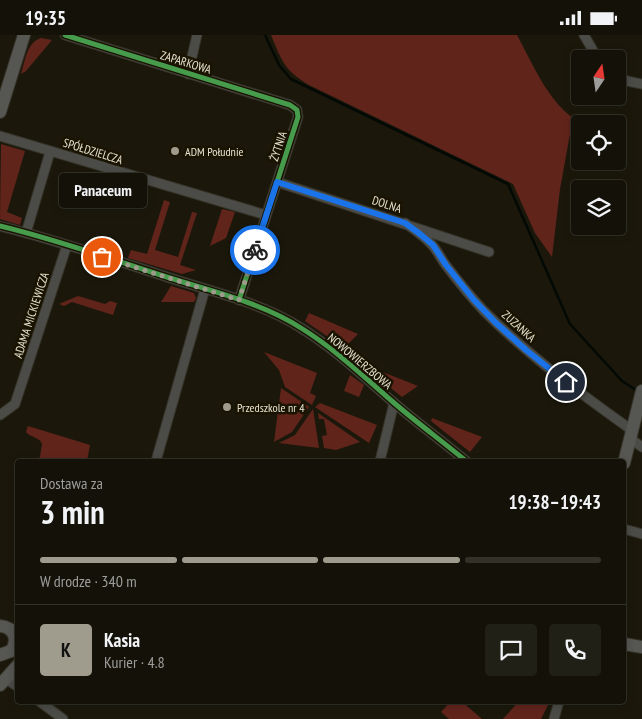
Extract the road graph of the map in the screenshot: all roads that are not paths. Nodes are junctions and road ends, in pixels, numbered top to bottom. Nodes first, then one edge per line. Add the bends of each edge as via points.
1 (24, 35) edge
2 (65, 35) edge
3 (197, 35) edge
4 (584, 35) edge
5 (593, 50) edge
6 (188, 74) junction
7 (626, 80) edge
8 (642, 84) edge
9 (0, 112) edge
10 (298, 112) joint
11 (0, 136) edge
12 (50, 152) junction
13 (277, 182) junction
14 (266, 215) junction
15 (405, 223) junction
16 (0, 226) edge
17 (26, 233) junction
18 (67, 245) junction
19 (489, 252) dead end
20 (205, 289) junction
21 (239, 300) junction
22 (641, 394) edge
23 (394, 403) junction
24 (0, 415) edge
25 (632, 435) junction
26 (642, 447) edge
27 (157, 459) edge
28 (380, 459) edge
29 (464, 459) edge
30 (625, 459) edge
31 (626, 530) edge
32 (642, 534) edge
33 (8, 627) edge
34 (15, 638) edge
35 (15, 642) edge
36 (626, 644) edge
37 (642, 647) edge
38 (1, 657) edge
39 (15, 668) edge
40 (3, 682) edge
41 (15, 686) edge
42 (43, 704) edge
43 (558, 704) edge
44 (63, 719) edge
45 (554, 719) edge

1 - 9 street
2 - 6 street, ZAPARKOWA
3 - 6 street
4 - 5 street
6 - 10 street, ZAPARKOWA via 290,105
7 - 8 street
10 - 13 street, ŻYTNIA
11 - 12 street, SPÓŁDZIELCZA
12 - 14 street, SPÓŁDZIELCZA
12 - 17 street
13 - 14 street, ŻYTNIA
13 - 15 street, DOLNA
14 - 21 street, ŻYTNIA
15 - 19 street, DOLNA
15 - 25 street, ZUZANKA via 433,245 474,300 496,323
16 - 17 street, NOWOWIERZBOWA
17 - 18 street, NOWOWIERZBOWA
18 - 20 street, NOWOWIERZBOWA
18 - 24 street, ADAMA MICKIEWICZA via 14,404
20 - 21 street, NOWOWIERZBOWA
20 - 27 street
21 - 23 street, NOWOWIERZBOWA via 306,331
22 - 25 street
23 - 28 street
23 - 29 street, NOWOWIERZBOWA
25 - 26 street, ZUZANKA
25 - 30 street
31 - 32 street
33 - 34 street
35 - 38 street via 11,651
36 - 37 street
39 - 40 street
40 - 41 street
42 - 44 street
43 - 45 street

